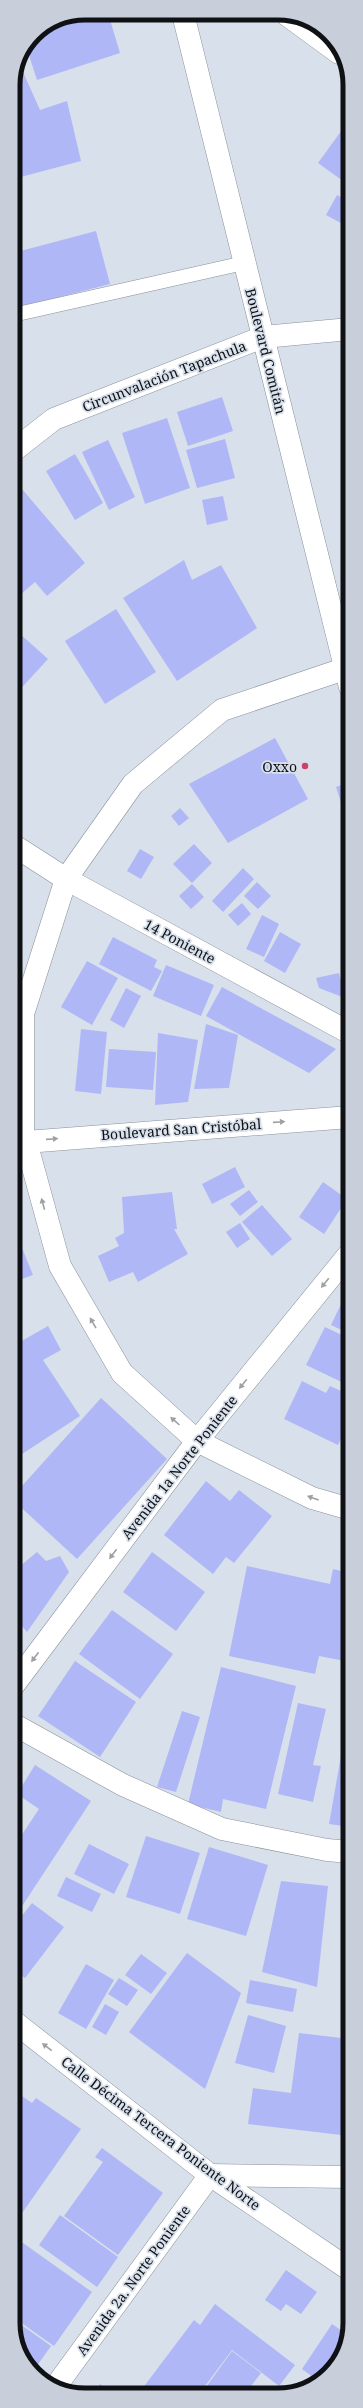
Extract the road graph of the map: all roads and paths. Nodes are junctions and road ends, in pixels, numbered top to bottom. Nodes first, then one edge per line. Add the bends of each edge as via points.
1 (184, 20) edge
2 (298, 23) edge
3 (331, 47) edge
4 (244, 263) junction
5 (20, 313) edge
6 (343, 330) edge
7 (263, 337) junction
8 (20, 446) edge
9 (343, 654) edge
10 (343, 675) edge
11 (20, 849) edge
12 (66, 879) junction
13 (343, 1028) edge
14 (343, 1118) edge
15 (20, 1139) edge
16 (20, 1142) edge
17 (20, 1145) edge
18 (343, 1262) edge
19 (197, 1441) junction
20 (343, 1507) edge
21 (20, 1677) edge
22 (20, 1728) edge
23 (343, 1851) edge
24 (20, 2026) edge
25 (210, 2175) junction
26 (343, 2177) edge
27 (343, 2265) edge
28 (59, 2382) edge

1 - 4 street, Boulevard Comitán
2 - 3 street
4 - 5 lane
4 - 7 street, Boulevard Comitán
6 - 7 street, Circunvalación Tapachula
7 - 8 street, Circunvalación Tapachula via 54,419
7 - 9 street, Boulevard Comitán
10 - 12 street via 222,710 133,784
11 - 12 street, 14 Poniente
12 - 13 street, 14 Poniente
12 - 15 street via 23,1014 23,1131
16 -> 14 street, Boulevard San Cristóbal
19 -> 17 street via 122,1373 60,1266
18 -> 19 street, Avenida 1a Norte Poniente
20 -> 19 street via 312,1498
19 -> 21 street, Avenida 1a Norte Poniente
22 - 23 street via 123,1785 222,1829
25 -> 24 street, Calle Décima Tercera Poniente Norte
25 - 26 street
25 - 27 street, Calle Décima Tercera Poniente Norte
25 - 28 street, Avenida 2a. Norte Poniente

